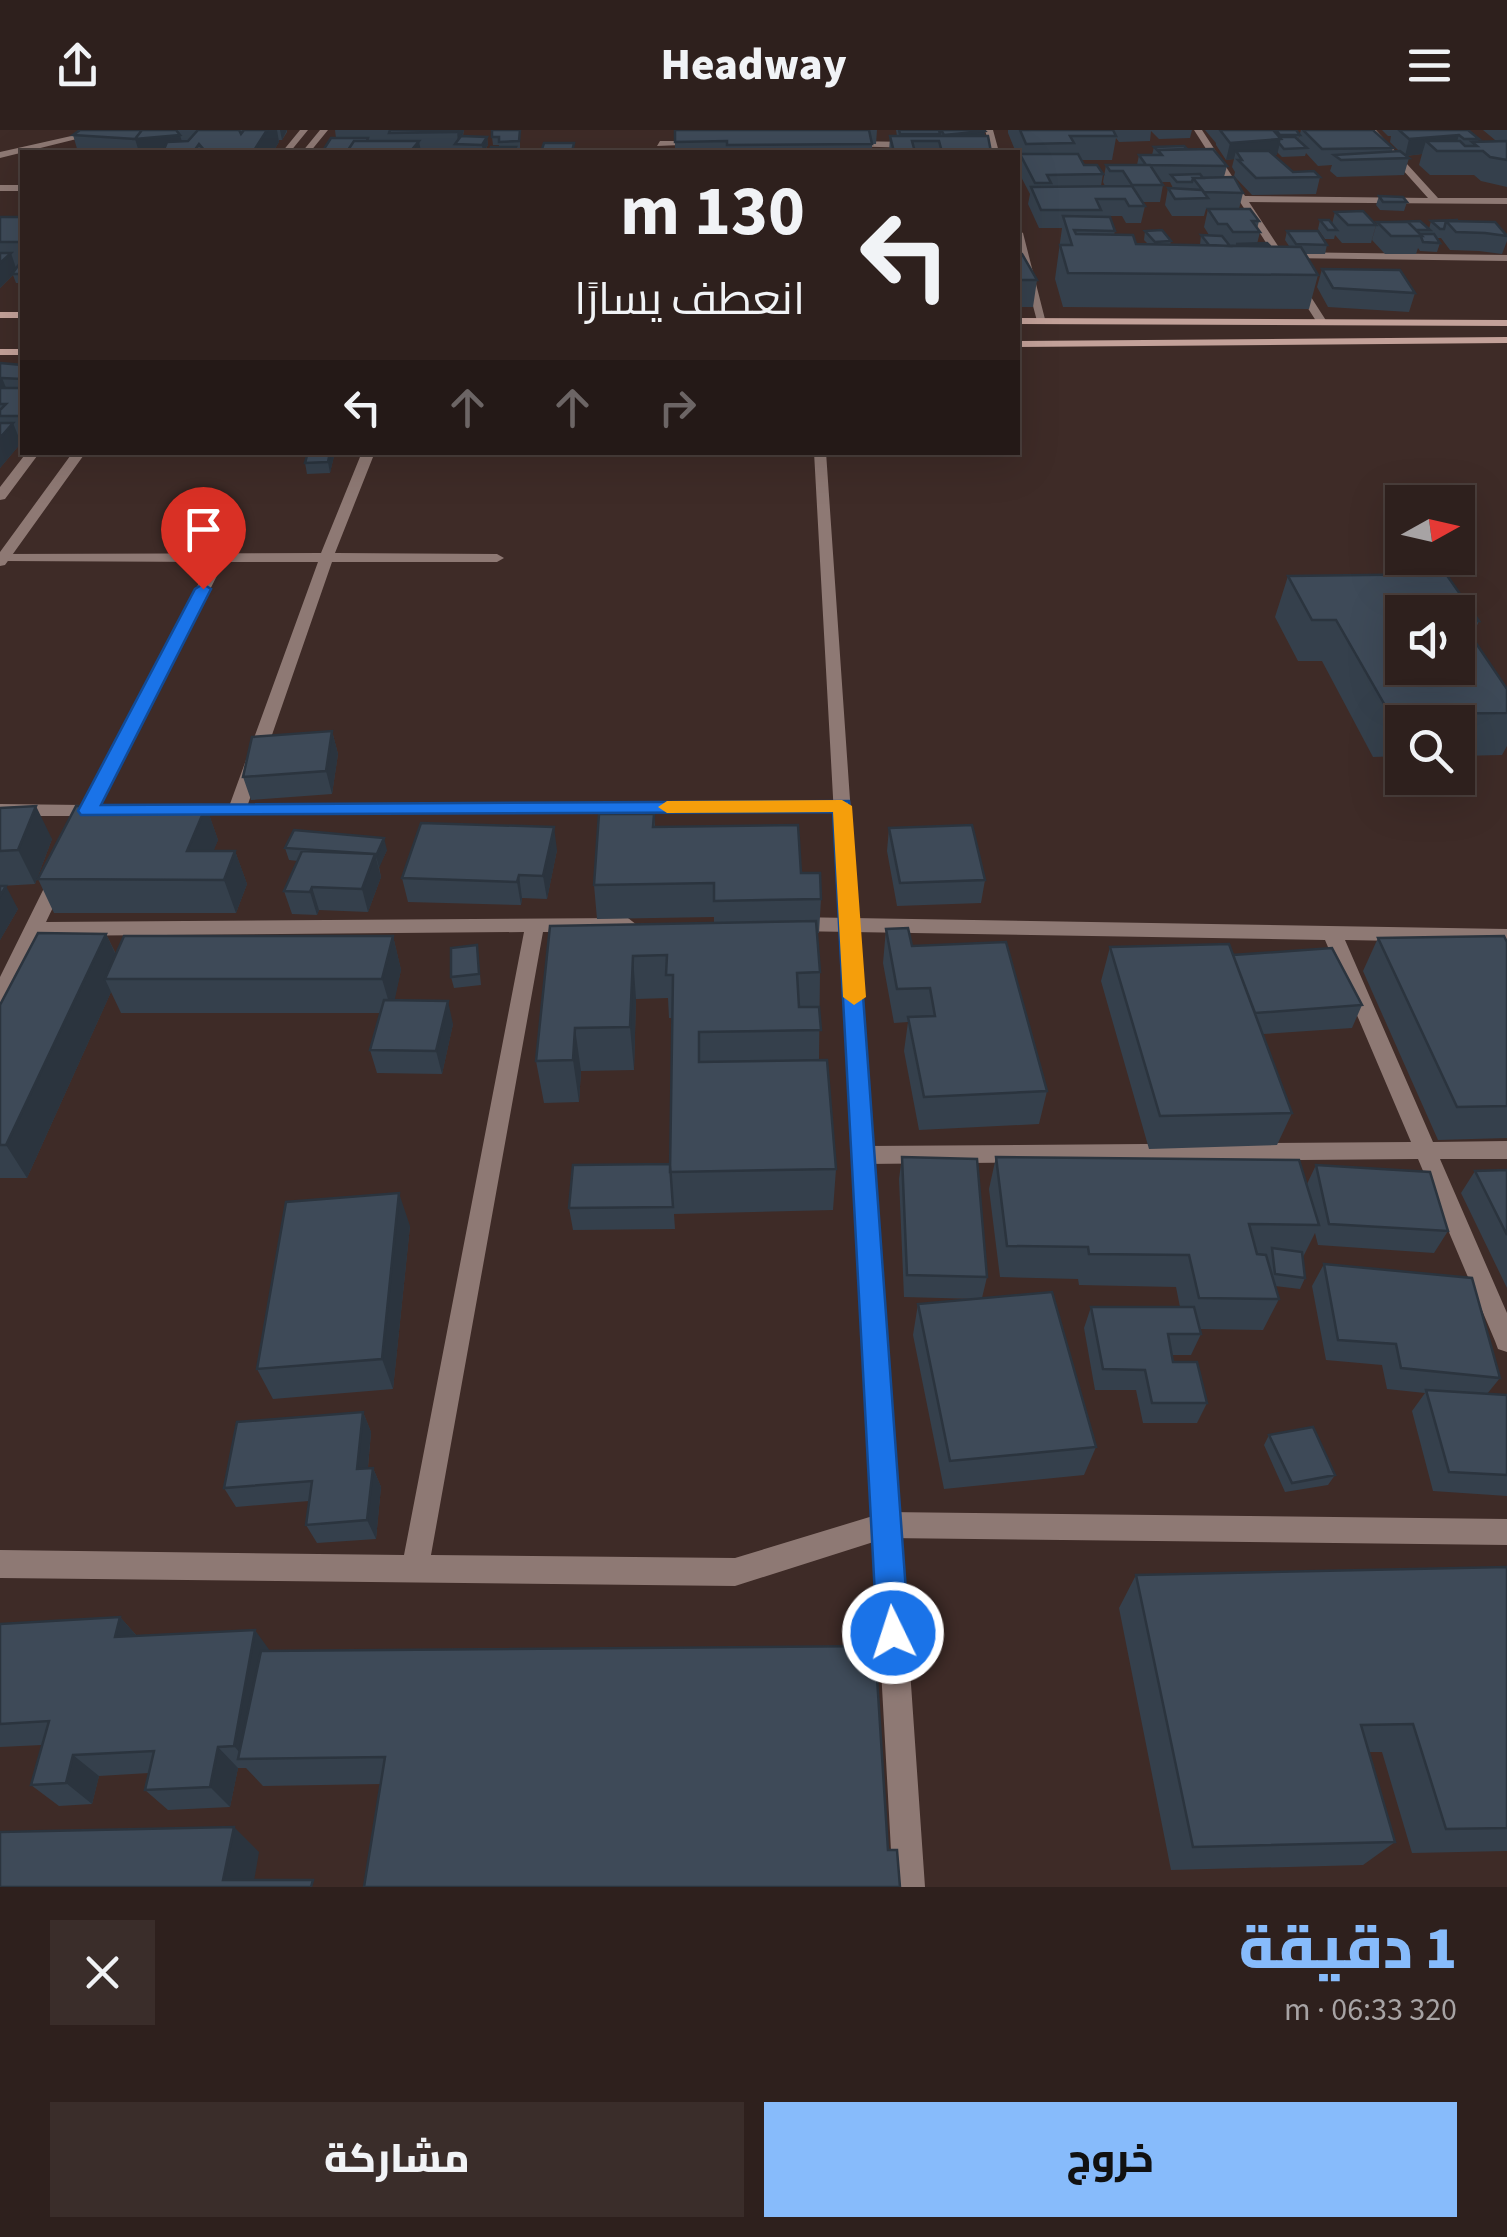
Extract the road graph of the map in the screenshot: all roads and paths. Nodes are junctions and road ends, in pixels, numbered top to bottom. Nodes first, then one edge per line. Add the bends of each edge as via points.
1 (108, 130) edge
2 (304, 130) edge
3 (324, 130) edge
4 (663, 130) edge
5 (877, 130) edge
6 (989, 130) edge
7 (1198, 130) edge
8 (1371, 130) edge
9 (720, 144) edge
10 (840, 144) edge
11 (936, 145) edge
12 (974, 145) edge
13 (660, 148) edge
14 (880, 148) edge
15 (994, 149) edge
16 (25, 150) edge
17 (288, 150) edge
18 (308, 150) edge
19 (1399, 158) junction
20 (1417, 158) edge
21 (1244, 199) junction
22 (1435, 200) junction
23 (1507, 201) edge
24 (1020, 240) edge
25 (1278, 255) junction
26 (1507, 258) edge
27 (1020, 321) edge
28 (1042, 321) junction
29 (1322, 322) junction
30 (1507, 323) edge
31 (1507, 340) edge
32 (1020, 344) edge
33 (32, 455) edge
34 (78, 455) edge
35 (368, 455) edge
36 (820, 455) edge
37 (0, 496) edge
38 (327, 556) junction
39 (219, 557) junction
40 (496, 558) dead end
41 (2, 559) edge
42 (842, 806) junction
43 (0, 810) edge
44 (126, 810) edge
45 (162, 810) edge
46 (237, 810) junction
47 (84, 819) junction
48 (66, 862) edge
49 (771, 924) edge
50 (850, 924) junction
51 (653, 925) edge
52 (535, 926) junction
53 (35, 929) junction
54 (1333, 935) junction
55 (1507, 936) edge
56 (0, 998) edge
57 (1425, 1150) junction
58 (1507, 1150) edge
59 (865, 1155) junction
60 (1507, 1341) edge
61 (886, 1524) junction
62 (1507, 1532) edge
63 (0, 1564) edge
64 (415, 1568) junction
65 (909, 1887) edge

1 - 16 street
2 - 17 street
3 - 18 street
4 - 13 street
5 - 14 street
6 - 15 street
7 - 21 street
8 - 19 street
9 - 13 street
10 - 14 street
11 - 14 street
12 - 15 street
19 - 20 street
19 - 22 street
21 - 22 street
21 - 25 street
22 - 23 street
24 - 28 street
25 - 26 street
25 - 29 street
27 - 28 main road
28 - 29 main road
29 - 30 main road
31 - 32 main road
33 - 37 street
34 - 41 street
35 - 38 street
36 - 42 street
38 - 39 street
38 - 40 street
38 - 46 street
39 - 41 street
39 - 47 street
42 - 46 street
42 - 50 street
43 - 47 street
44 - 47 street
45 - 46 street
48 - 53 street
49 - 50 street
50 - 54 street
50 - 59 street
51 - 52 street
52 - 53 street
52 - 64 street
53 - 56 street
54 - 55 street
54 - 57 street
57 - 58 street
57 - 59 street
57 - 60 street
59 - 61 street
61 - 62 street
61 - 64 street via 735,1572
61 - 65 street
63 - 64 street

